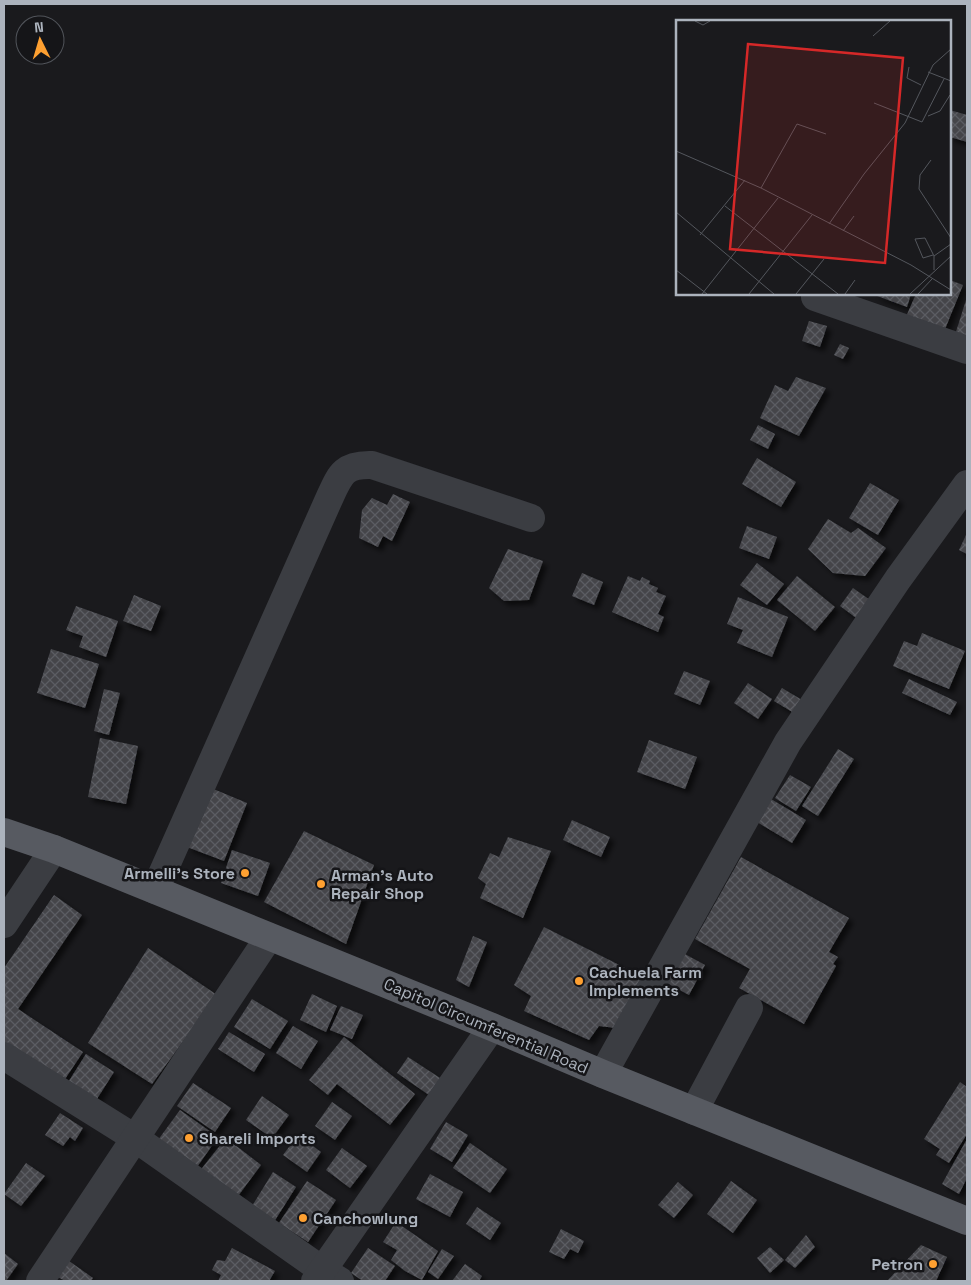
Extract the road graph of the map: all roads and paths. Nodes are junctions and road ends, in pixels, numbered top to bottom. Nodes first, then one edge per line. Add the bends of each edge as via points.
1 (815, 297) dead end
2 (967, 350) edge
3 (967, 484) edge
4 (530, 518) dead end
5 (4, 832) edge
6 (54, 849) junction
7 (155, 890) junction
8 (4, 924) edge
9 (269, 937) junction
10 (749, 1008) dead end
11 (492, 1027) junction
12 (4, 1056) edge
13 (603, 1074) junction
14 (694, 1111) junction
15 (135, 1138) junction
16 (967, 1221) edge
17 (325, 1278) edge
18 (40, 1281) edge

1 - 2 street
3 - 13 street via 898,579 788,742
4 - 7 street via 372,465 346,470 329,499
5 - 6 main road, Capitol Circumferential Road
6 - 7 main road, Capitol Circumferential Road
6 - 8 street
7 - 9 main road, Capitol Circumferential Road
9 - 11 main road, Capitol Circumferential Road
9 - 15 street
10 - 14 street
11 - 13 main road, Capitol Circumferential Road
11 - 17 street
12 - 15 street
13 - 14 main road, Capitol Circumferential Road
14 - 16 main road, Capitol Circumferential Road
15 - 17 street
15 - 18 street

